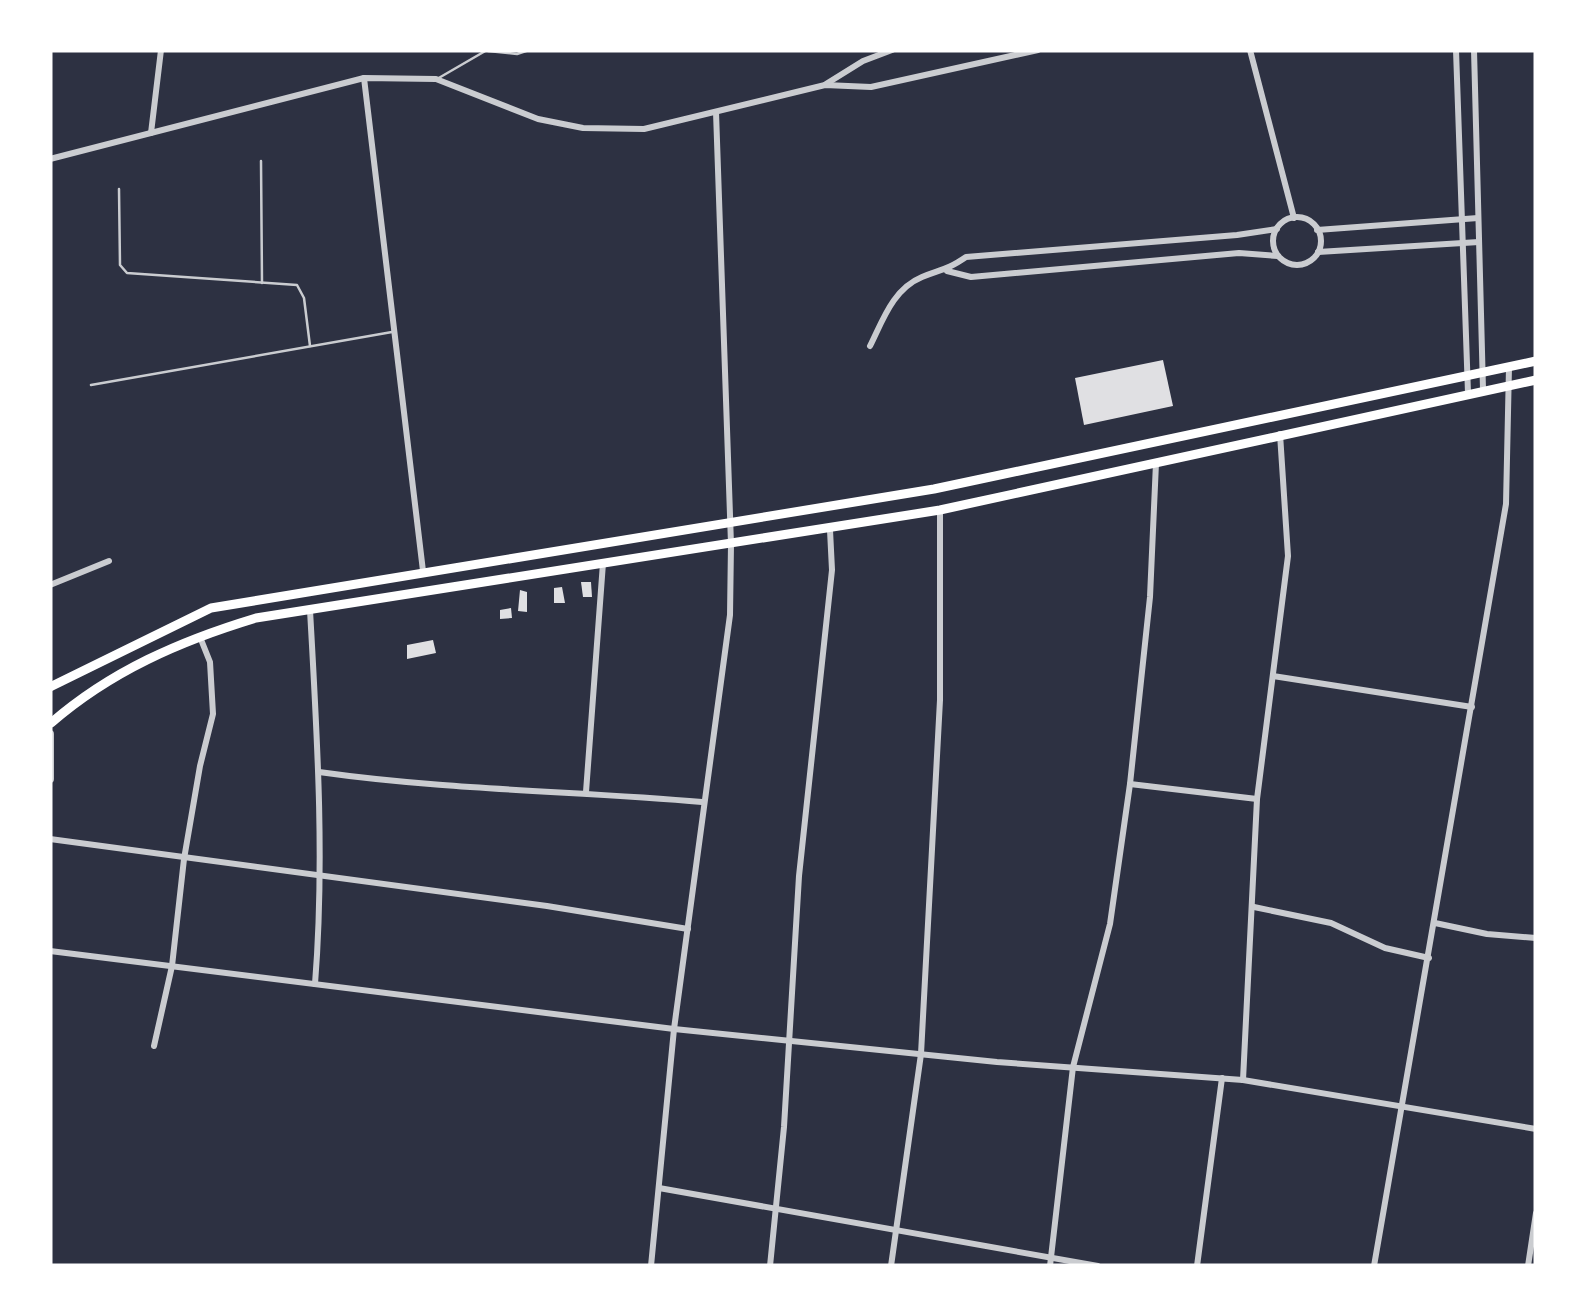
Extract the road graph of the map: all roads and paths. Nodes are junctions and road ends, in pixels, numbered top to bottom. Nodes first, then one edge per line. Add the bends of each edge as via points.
1 (161, 50) edge
2 (487, 50) edge
3 (529, 50) edge
4 (892, 50) edge
5 (1038, 50) edge
6 (1250, 50) edge
7 (1456, 50) edge
8 (1474, 50) edge
9 (364, 78) junction
10 (436, 79) junction
11 (825, 85) junction
12 (716, 112) junction
13 (151, 133) junction
14 (50, 159) edge
15 (261, 161) dead end
16 (120, 190) dead end
17 (1294, 218) junction
18 (1478, 218) junction
19 (1462, 220) junction
20 (1277, 228) junction
21 (1317, 230) junction
22 (1479, 242) junction
23 (1462, 244) junction
24 (1318, 252) junction
25 (1278, 256) junction
26 (946, 271) junction
27 (262, 283) junction
28 (393, 332) junction
29 (310, 346) junction
30 (870, 346) dead end
31 (1536, 361) edge
32 (1508, 366) junction
33 (1482, 371) junction
34 (1466, 375) junction
35 (1536, 380) edge
36 (91, 384) dead end
37 (1509, 385) junction
38 (1484, 389) junction
39 (1468, 393) junction
40 (1280, 434) junction
41 (1156, 463) junction
42 (940, 510) junction
43 (729, 521) junction
44 (830, 530) junction
45 (731, 544) junction
46 (108, 561) dead end
47 (603, 564) junction
48 (423, 572) junction
49 (50, 585) edge
50 (310, 608) junction
51 (199, 636) junction
52 (1274, 676) junction
53 (50, 684) edge
54 (1472, 707) junction
55 (50, 721) edge
56 (50, 733) edge
57 (320, 772) junction
58 (50, 779) edge
59 (1130, 784) junction
60 (586, 792) junction
61 (1257, 799) junction
62 (702, 802) junction
63 (50, 838) edge
64 (184, 859) junction
65 (321, 876) junction
66 (1253, 907) junction
67 (1435, 924) junction
68 (688, 929) junction
69 (1536, 938) edge
70 (50, 952) edge
71 (1429, 958) junction
72 (172, 966) junction
73 (315, 984) junction
74 (674, 1028) junction
75 (787, 1040) junction
76 (154, 1046) dead end
77 (921, 1054) junction
78 (1074, 1068) junction
79 (1222, 1078) junction
80 (1243, 1080) junction
81 (1403, 1107) junction
82 (1536, 1130) edge
83 (659, 1188) junction
84 (778, 1207) junction
85 (1536, 1214) edge
86 (895, 1230) junction
87 (1051, 1262) edge
88 (651, 1266) edge
89 (770, 1266) edge
90 (891, 1266) edge
91 (1098, 1266) edge
92 (1197, 1266) edge
93 (1374, 1266) edge
94 (1528, 1266) edge

1 - 13 street
2 - 3 lane
2 - 10 lane
4 - 11 street
5 - 11 street via 871,87
6 - 17 street
7 - 19 street
8 - 18 street
9 - 10 street
9 - 13 street
9 - 28 street
10 - 12 street via 538,119 583,128 644,129
11 - 12 street
12 - 43 street
13 - 14 street
15 - 27 lane
16 - 27 lane via 120,265 127,273
17 - 20 street
17 - 21 street
18 - 19 street
18 - 22 street
19 - 21 street
19 - 23 street
20 - 25 street
20 - 26 street via 966,257
21 - 24 street
22 - 23 street
22 - 33 street
23 - 24 street
23 - 34 street
24 - 25 street via 1299,265
25 - 26 street via 1239,253 971,277
26 - 30 street via 902,289
27 - 29 lane via 302,290
28 - 29 lane
28 - 48 street
29 - 36 lane
31 - 32 main road
32 - 33 main road
32 - 37 street
33 - 34 main road
33 - 38 street
34 - 39 street
34 - 43 main road via 934,490
35 - 37 main road
37 - 38 main road
37 - 54 street via 1506,504
38 - 39 main road
39 - 40 main road
40 - 41 main road
40 - 52 street via 1288,556
41 - 42 main road
41 - 59 street
42 - 44 main road
42 - 77 street via 940,700
43 - 45 street
43 - 48 main road
44 - 45 main road
44 - 75 street via 832,570
45 - 47 main road
45 - 62 street via 730,616
46 - 49 street
47 - 50 main road
47 - 60 street
48 - 53 main road via 211,608
50 - 51 main road
50 - 57 street
51 - 55 main road via 100,684
51 - 64 street via 210,662 213,714
52 - 54 street
52 - 61 street
54 - 67 street
55 - 56 main road
56 - 58 street
57 - 60 street
57 - 65 street
59 - 61 street
59 - 78 street via 1110,924
60 - 62 street
61 - 66 street
62 - 68 street
63 - 64 street
64 - 65 street
64 - 72 street
65 - 68 street
65 - 73 street
66 - 71 street via 1331,923 1385,948
66 - 80 street
67 - 69 street
67 - 71 street
68 - 74 street
70 - 72 street
71 - 81 street
72 - 73 street
72 - 76 street
73 - 74 street
74 - 75 street
74 - 83 street
75 - 77 street
75 - 84 street
77 - 78 street
77 - 86 street
78 - 79 street
78 - 87 street
79 - 80 street
79 - 92 street
80 - 81 street
81 - 82 street
81 - 93 street
83 - 84 street
83 - 88 street
84 - 86 street
84 - 89 street
85 - 94 street
86 - 87 street
86 - 90 street
87 - 91 street

